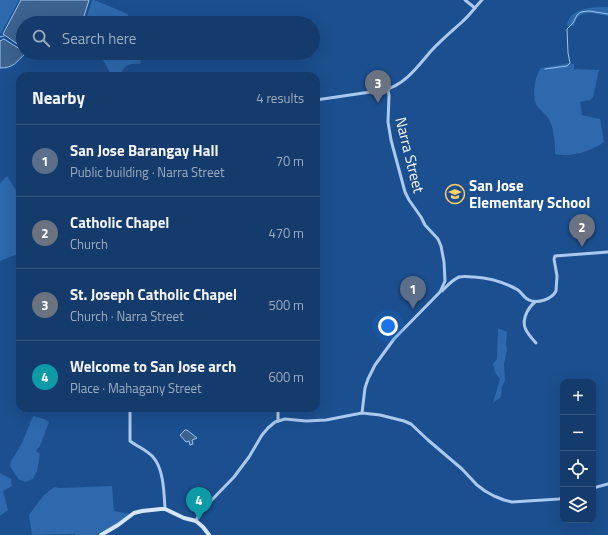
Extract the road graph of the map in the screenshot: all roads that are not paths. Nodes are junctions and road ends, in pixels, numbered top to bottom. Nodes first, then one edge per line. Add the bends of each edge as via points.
1 (465, 0) edge
2 (482, 0) edge
3 (475, 8) junction
4 (388, 89) junction
5 (320, 100) edge
6 (608, 252) edge
7 (445, 277) junction
8 (452, 281) junction
9 (440, 292) junction
10 (537, 301) junction
11 (536, 343) dead end
12 (130, 412) edge
13 (278, 412) edge
14 (362, 413) junction
15 (278, 421) junction
16 (608, 484) edge
17 (596, 487) edge
18 (560, 499) edge
19 (166, 509) junction
20 (196, 521) junction
21 (101, 535) edge
22 (209, 535) edge

1 - 3 street
2 - 3 street
3 - 4 street via 414,70
4 - 5 street
4 - 7 street, Narra Street via 388,122 405,192 425,225 438,239 443,252
6 - 10 street via 555,256 556,293 550,298
7 - 8 street
7 - 9 street, Narra Street
8 - 9 street
8 - 10 street via 466,276 489,278 518,290 533,302
9 - 14 street, Narra Street via 381,355 365,388
10 - 11 street via 530,306 524,318 527,332
12 - 19 street via 130,441 156,461 161,474
13 - 15 street
14 - 15 street via 326,420
14 - 18 street via 380,415 410,424 477,485 504,500 512,502
15 - 20 street via 262,435 238,472 204,508
16 - 17 street
19 - 20 street
19 - 21 street via 134,513
20 - 22 street

